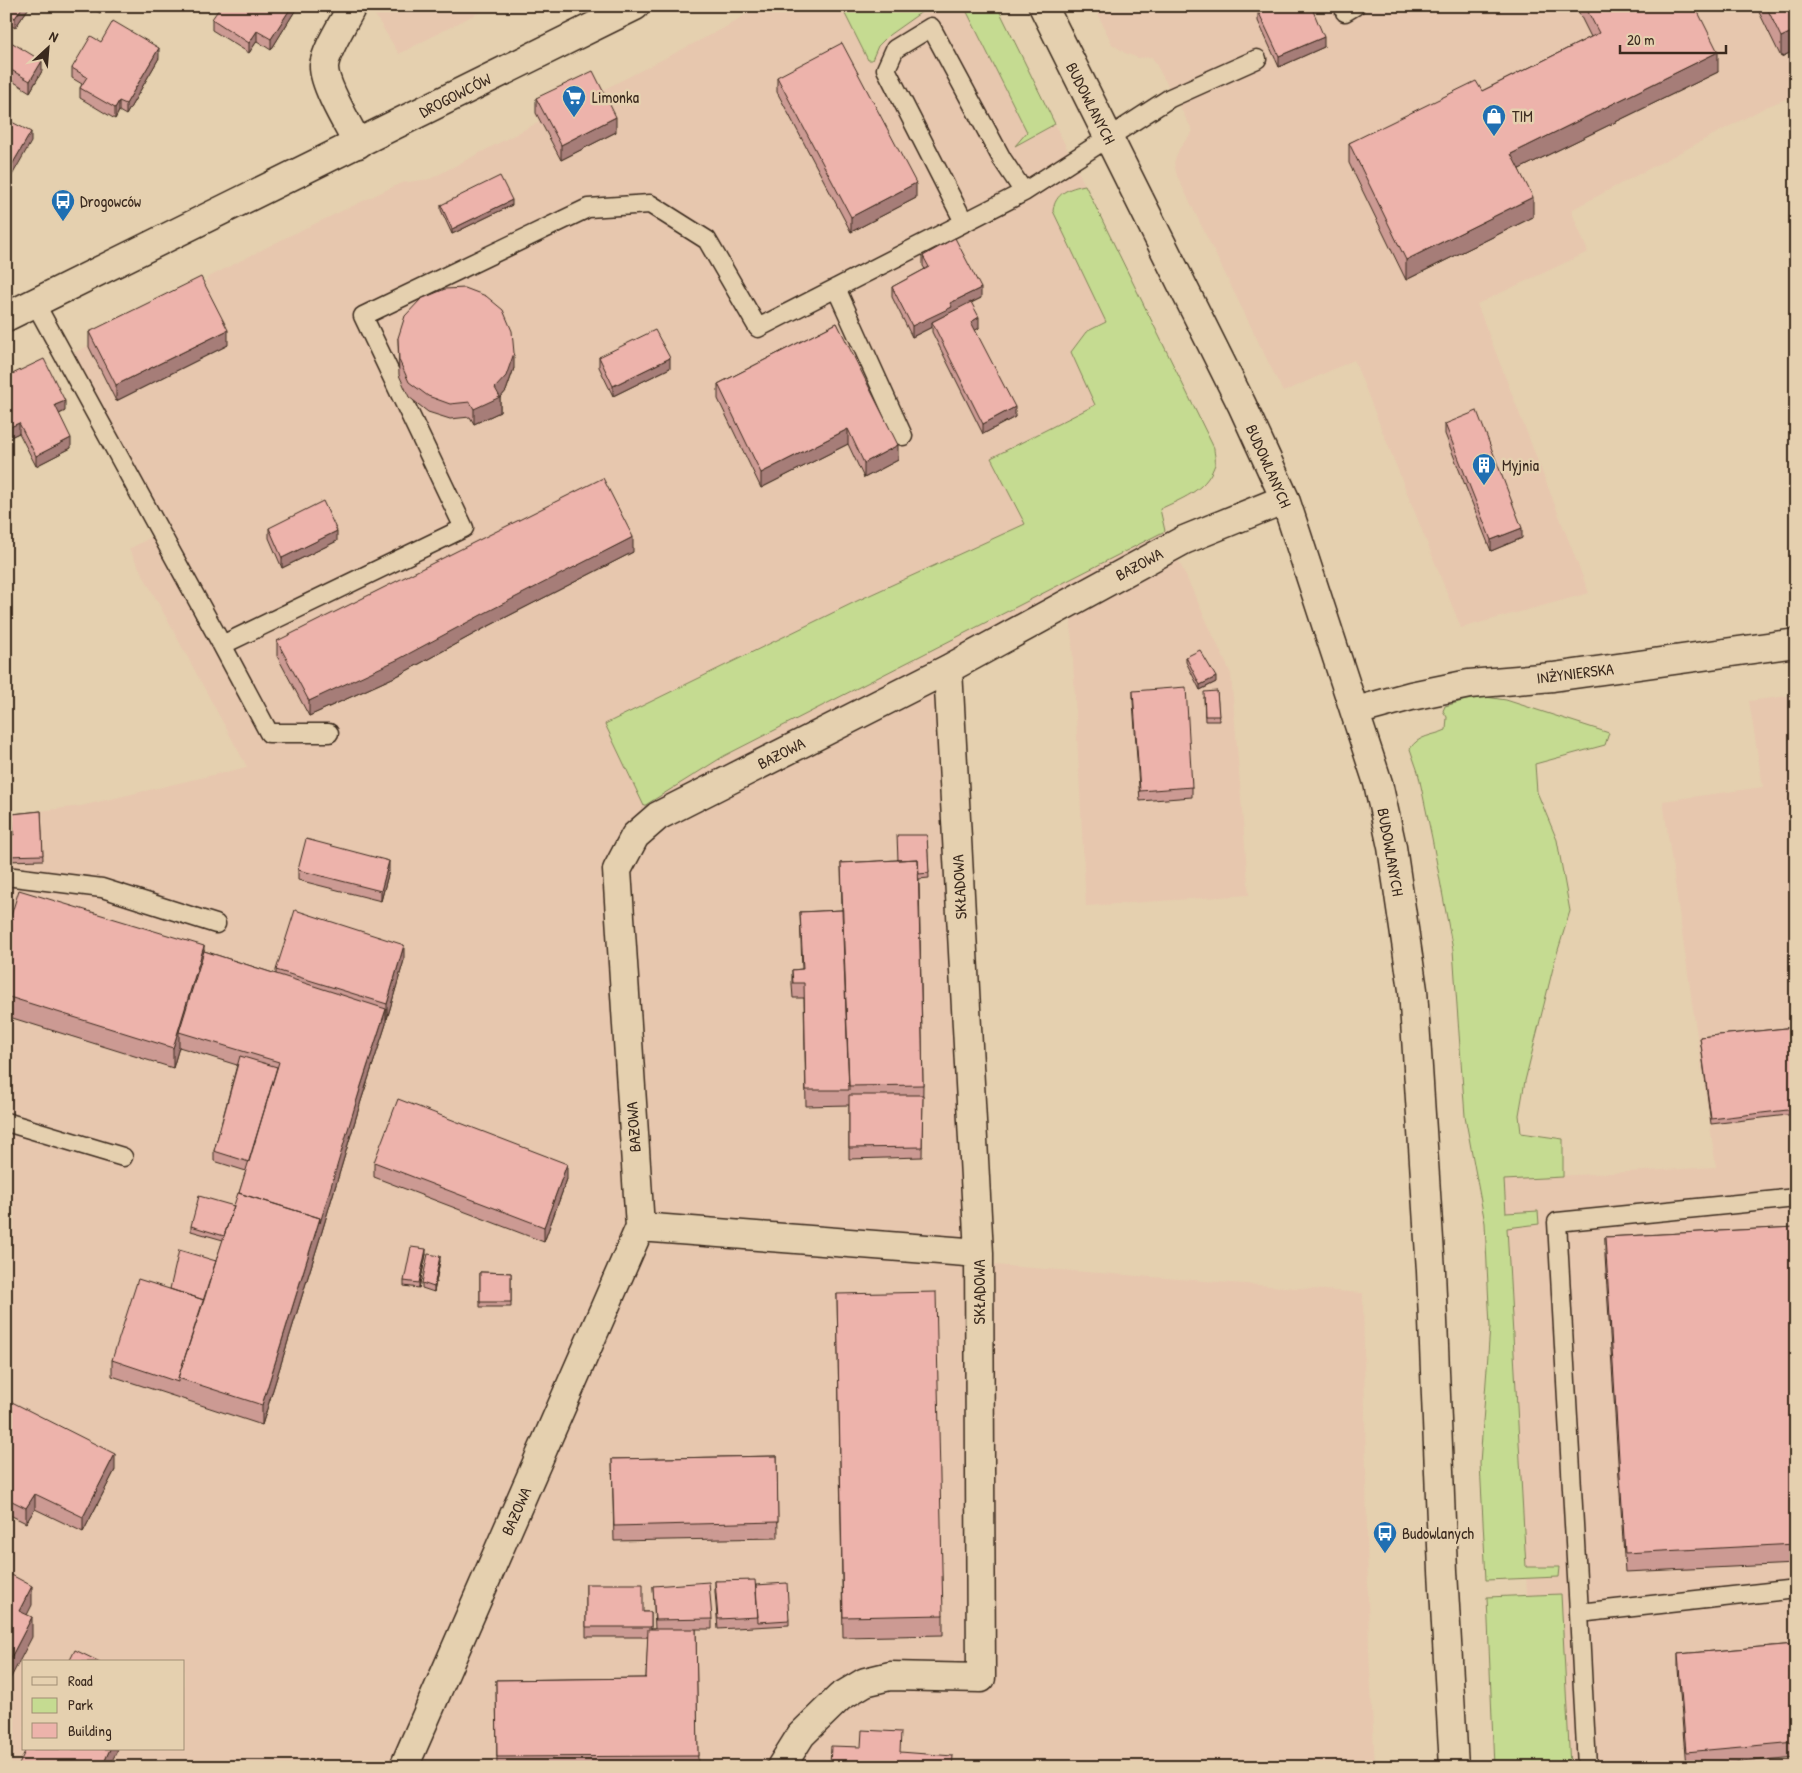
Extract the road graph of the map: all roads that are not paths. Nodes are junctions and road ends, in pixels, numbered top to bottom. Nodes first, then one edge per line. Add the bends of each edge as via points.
1 (352, 6) edge
2 (635, 6) edge
3 (1043, 6) edge
4 (1257, 59) dead end
5 (1108, 138) junction
6 (358, 144) junction
7 (1024, 192) junction
8 (964, 222) junction
9 (836, 288) junction
10 (34, 303) junction
11 (6, 317) edge
12 (903, 436) dead end
13 (1285, 499) junction
14 (1796, 643) edge
15 (222, 645) junction
16 (948, 668) junction
17 (1356, 711) junction
18 (329, 732) dead end
19 (6, 876) edge
20 (216, 924) dead end
21 (6, 1122) edge
22 (124, 1157) dead end
23 (1796, 1198) edge
24 (640, 1227) junction
25 (979, 1253) junction
26 (1796, 1588) edge
27 (1580, 1614) junction
28 (404, 1767) edge
29 (781, 1767) edge
30 (1454, 1767) edge
31 (1587, 1767) edge

1 - 6 street via 330,48 324,74
2 - 6 street, DROGOWCÓW
3 - 5 street, BUDOWLANYCH
4 - 5 lane via 1170,98
5 - 7 lane
5 - 13 street, BUDOWLANYCH via 1242,405
6 - 10 street, DROGOWCÓW
7 - 8 lane
7 - 8 lane via 1002,159 931,27 896,49 886,69
8 - 9 lane
9 - 12 lane
9 - 15 lane via 758,328 707,240 650,204 588,208 363,316 464,528
10 - 11 street, DROGOWCÓW
10 - 15 lane
13 - 16 street, BAZOWA via 1184,540
13 - 17 street, BUDOWLANYCH
14 - 17 street, INŻYNIERSKA via 1553,677 1469,684
15 - 18 lane via 269,733
16 - 24 street, BAZOWA via 658,816 635,836 617,870
16 - 25 street, SKŁADOWA
17 - 30 street, BUDOWLANYCH via 1378,783 1392,847 1413,990 1431,1271
19 - 20 lane via 102,888
21 - 22 lane
23 - 27 lane via 1557,1222
24 - 25 street
24 - 28 street, BAZOWA
25 - 29 street, SKŁADOWA via 982,1678 890,1676 865,1682 840,1696 801,1735
26 - 27 lane
27 - 31 lane

